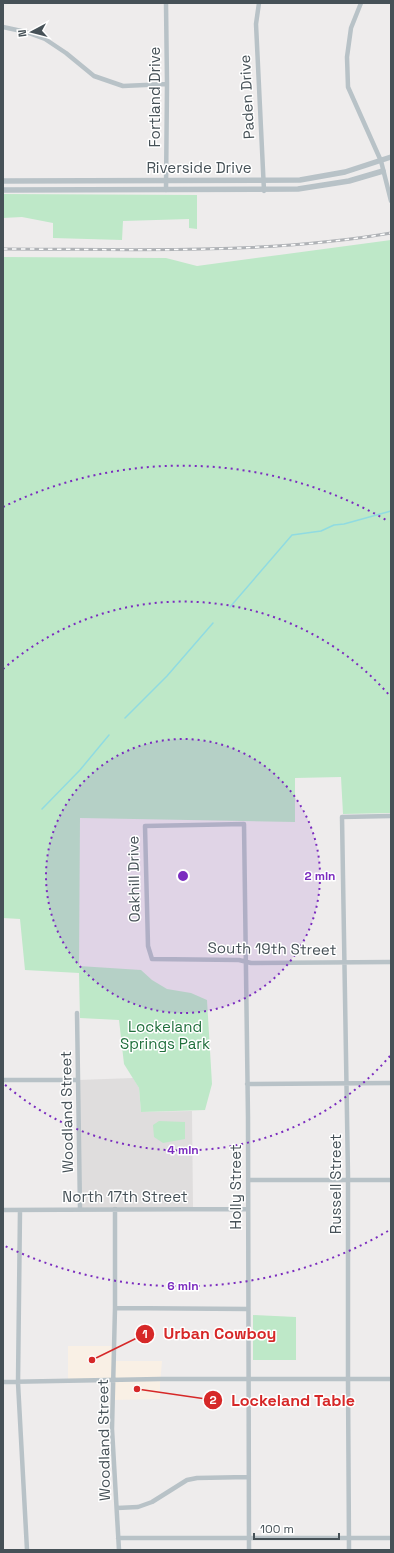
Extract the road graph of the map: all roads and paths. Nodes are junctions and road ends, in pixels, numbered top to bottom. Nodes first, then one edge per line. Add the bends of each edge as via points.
1 (166, 3) edge
2 (259, 3) edge
3 (361, 3) edge
4 (3, 27) edge
5 (167, 84) junction
6 (391, 157) edge
7 (381, 161) junction
8 (383, 171) junction
9 (167, 180) junction
10 (263, 180) junction
11 (3, 181) edge
12 (3, 190) edge
13 (166, 190) junction
14 (264, 190) junction
15 (391, 201) edge
16 (391, 816) edge
17 (244, 824) joint
18 (152, 959) joint
19 (245, 961) junction
20 (345, 962) junction
21 (391, 962) edge
22 (77, 1013) dead end
23 (3, 1080) edge
24 (78, 1080) junction
25 (347, 1083) junction
26 (391, 1083) edge
27 (247, 1084) junction
28 (248, 1180) junction
29 (348, 1180) junction
30 (391, 1180) edge
31 (80, 1209) junction
32 (115, 1209) junction
33 (247, 1209) junction
34 (3, 1210) edge
35 (20, 1210) junction
36 (115, 1308) junction
37 (248, 1309) junction
38 (249, 1379) junction
39 (348, 1379) junction
40 (391, 1379) edge
41 (114, 1380) junction
42 (3, 1382) edge
43 (18, 1382) junction
44 (248, 1477) junction
45 (117, 1508) junction
46 (118, 1538) junction
47 (249, 1538) junction
48 (349, 1538) junction
49 (391, 1538) edge
50 (27, 1550) edge
51 (119, 1550) edge
52 (249, 1550) edge
53 (349, 1550) edge

1 - 5 street, Fortland Drive
2 - 10 street, Paden Drive via 256,24
3 - 7 street via 351,28 347,57 348,87
4 - 5 street via 45,39 66,52 94,76 123,86
5 - 9 street, Fortland Drive
6 - 7 street, Riverside Drive
7 - 8 street
7 - 10 street, Riverside Drive via 320,177
8 - 14 street, Riverside Drive via 330,185
8 - 15 street
9 - 10 street, Riverside Drive
9 - 11 street, Riverside Drive
9 - 13 street, Fortland Drive
10 - 14 street, Paden Drive
12 - 13 street, Riverside Drive
13 - 14 street, Riverside Drive
16 - 20 street, Russell Street via 342,817
17 - 18 street, Oakhill Drive via 145,826 148,946
17 - 19 street, Holly Street
18 - 19 street, South 19th Street
19 - 20 street, South 19th Street
19 - 27 street, Holly Street
20 - 21 street, South 19th Street
20 - 25 street, Russell Street
22 - 24 street, Woodland Street
23 - 24 street
24 - 31 street, Woodland Street
25 - 26 street
25 - 27 street
25 - 29 street, Russell Street
27 - 28 street, Holly Street
28 - 29 street
28 - 33 street, Holly Street
29 - 30 street
29 - 39 street, Russell Street
31 - 32 street, North 17th Street
31 - 35 street, North 17th Street
32 - 33 street, North 17th Street
32 - 36 street, Woodland Street
33 - 37 street, Holly Street
34 - 35 street, North 17th Street
35 - 43 street
36 - 37 street
36 - 41 street, Woodland Street
37 - 38 street, Holly Street
38 - 39 street
38 - 41 street
38 - 44 street, Holly Street
39 - 40 street
39 - 48 street, Russell Street
41 - 43 street
41 - 45 street, Woodland Street via 112,1429
42 - 43 street
43 - 50 street
44 - 45 street via 187,1480 152,1502 138,1507
44 - 47 street, Holly Street
45 - 46 street, Woodland Street
46 - 47 street
46 - 51 street, Woodland Street
47 - 48 street
47 - 52 street, Holly Street
48 - 49 street
48 - 53 street, Russell Street

